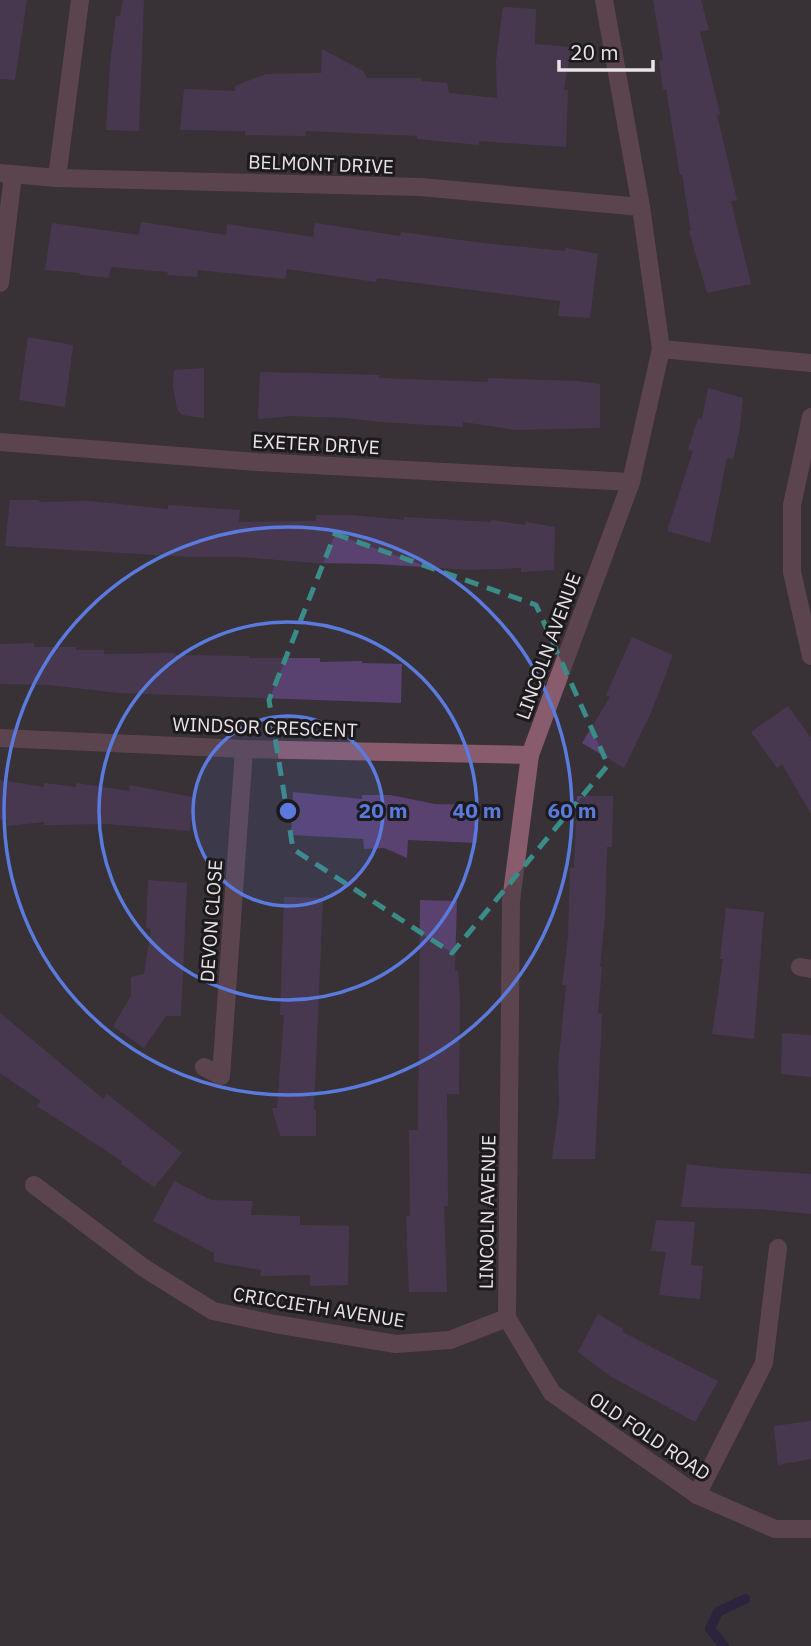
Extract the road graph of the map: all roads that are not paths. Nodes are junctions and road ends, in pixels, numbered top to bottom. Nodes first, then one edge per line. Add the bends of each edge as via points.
1 (80, 0) edge
2 (604, 0) edge
3 (6, 174) edge
4 (57, 178) junction
5 (641, 207) junction
6 (0, 283) edge
7 (661, 349) junction
8 (811, 363) edge
9 (811, 417) edge
10 (0, 442) edge
11 (631, 482) junction
12 (811, 656) edge
13 (0, 738) edge
14 (244, 749) junction
15 (530, 755) junction
16 (204, 1067) dead end
17 (34, 1185) dead end
18 (778, 1248) dead end
19 (507, 1318) junction
20 (697, 1495) junction
21 (811, 1529) edge

1 - 4 street
2 - 5 street, LINCOLN AVENUE
3 - 4 street, BELMONT DRIVE
3 - 6 street
4 - 5 street, BELMONT DRIVE via 420,187
5 - 7 street, LINCOLN AVENUE
7 - 8 street
7 - 11 street, LINCOLN AVENUE
9 - 12 street via 792,505 792,572
10 - 11 street, EXETER DRIVE via 271,463
11 - 15 street, LINCOLN AVENUE
13 - 14 street, WINDSOR CRESCENT
14 - 15 street, WINDSOR CRESCENT
14 - 16 street, DEVON CLOSE via 221,1076
15 - 19 street, LINCOLN AVENUE via 511,901
17 - 19 street, CRICCIETH AVENUE via 144,1268 213,1311 396,1344 450,1340
18 - 20 street via 764,1363
19 - 20 street, OLD FOLD ROAD via 552,1394
20 - 21 street, OLD FOLD ROAD via 775,1529

